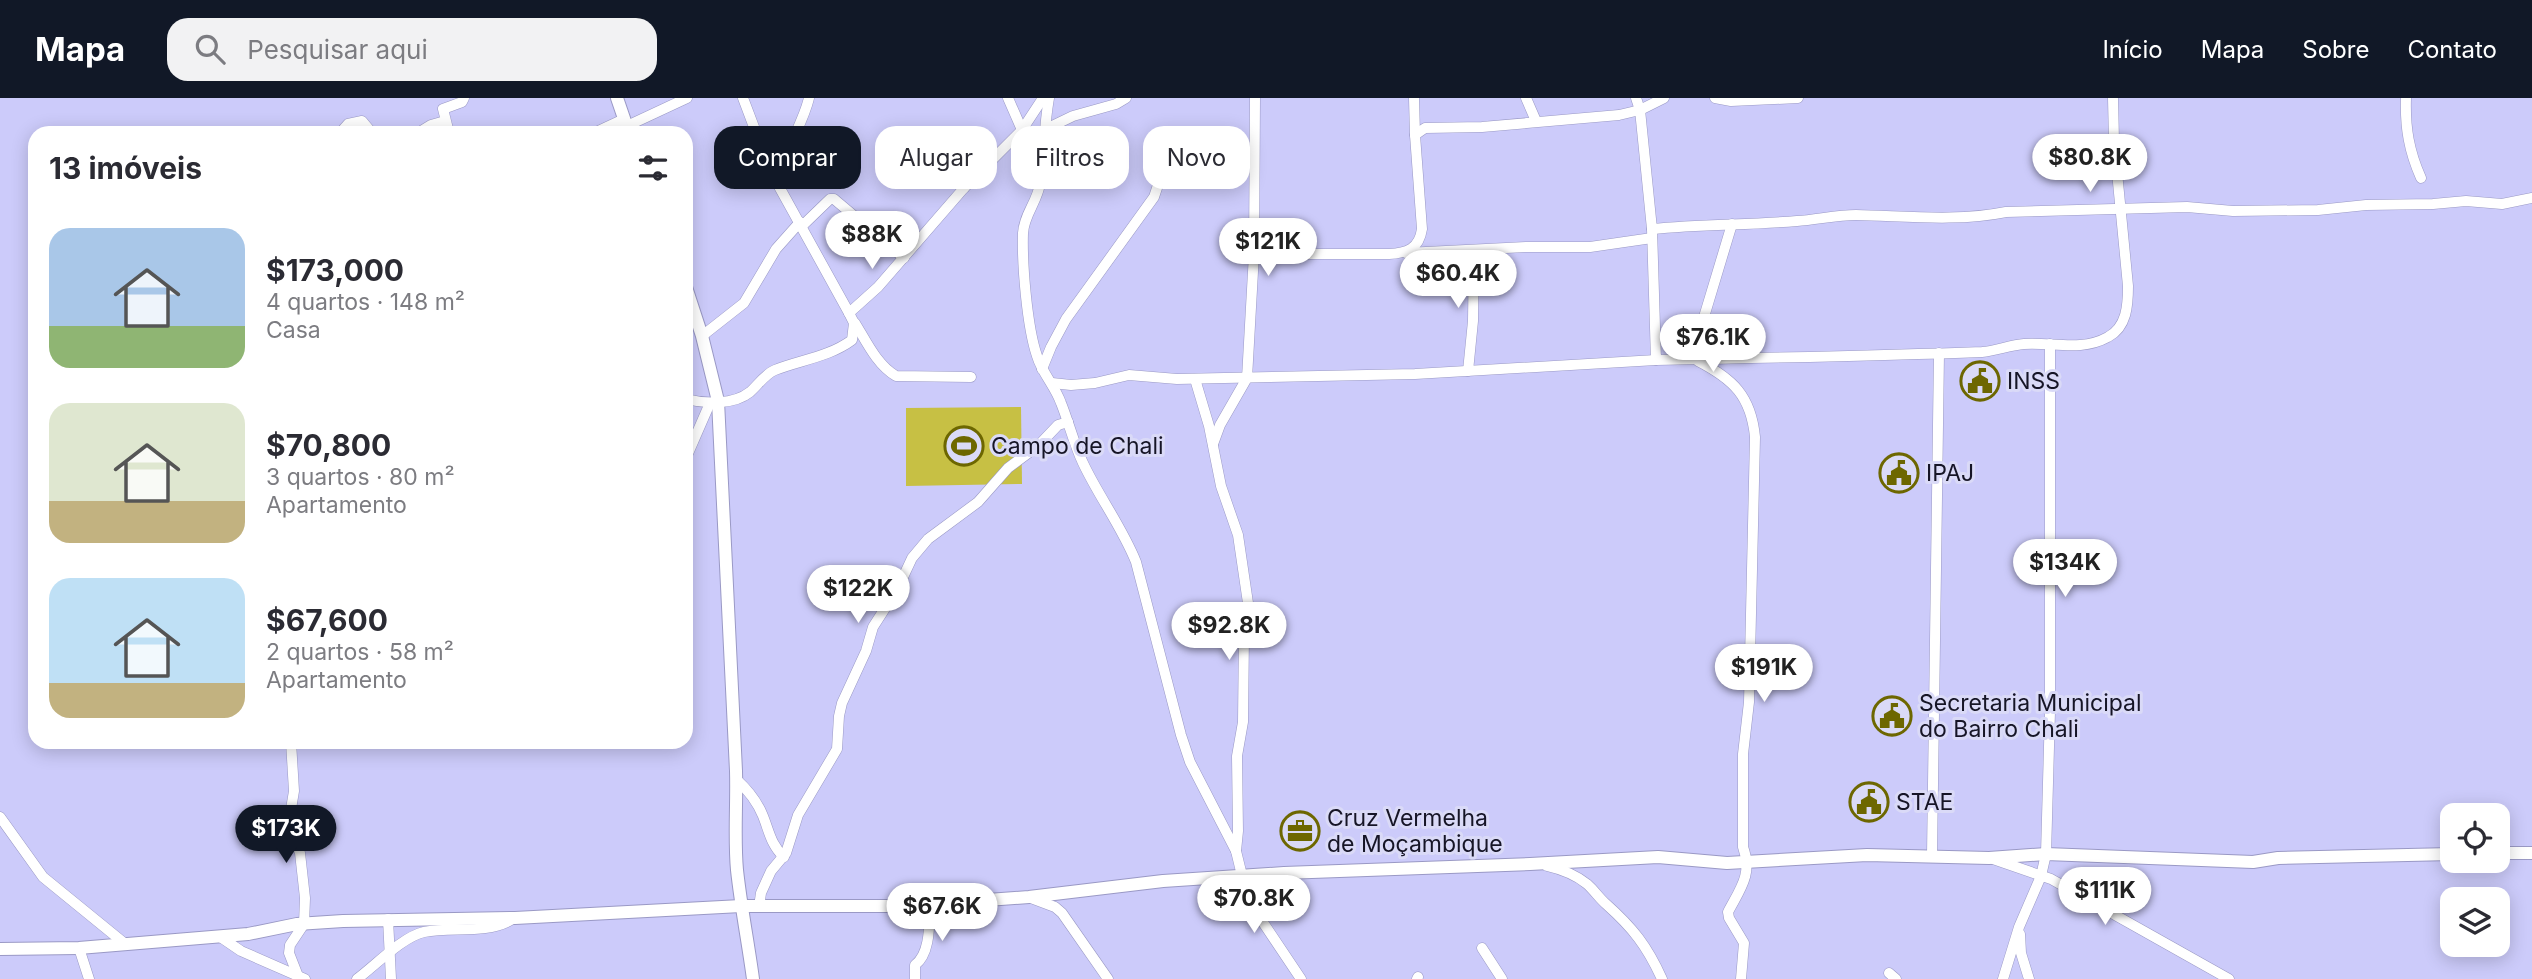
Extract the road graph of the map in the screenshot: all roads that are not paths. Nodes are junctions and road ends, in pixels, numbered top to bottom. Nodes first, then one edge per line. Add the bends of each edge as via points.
1 (464, 98) edge
2 (617, 98) edge
3 (687, 98) edge
4 (743, 98) edge
5 (809, 98) edge
6 (1008, 98) edge
7 (1043, 98) edge
8 (1049, 98) edge
9 (1126, 98) edge
10 (1255, 98) edge
11 (1414, 98) edge
12 (1526, 98) edge
13 (1636, 98) edge
14 (1715, 98) edge
15 (1798, 98) edge
16 (2113, 98) edge
17 (2406, 98) edge
18 (1658, 99) edge
19 (1640, 110) junction
20 (445, 121) junction
21 (1536, 121) junction
22 (346, 126) edge
23 (366, 126) edge
24 (429, 126) edge
25 (447, 126) edge
26 (627, 126) edge
27 (753, 126) edge
28 (801, 126) edge
29 (1020, 126) edge
30 (1025, 126) edge
31 (1045, 126) edge
32 (1052, 126) edge
33 (1415, 135) junction
34 (1011, 141) edge
35 (997, 155) edge
36 (2421, 178) dead end
37 (782, 189) edge
38 (963, 189) edge
39 (1038, 189) edge
40 (1157, 189) edge
41 (2532, 198) edge
42 (2120, 210) junction
43 (801, 224) junction
44 (1732, 224) junction
45 (1652, 233) junction
46 (1474, 250) junction
47 (1406, 253) junction
48 (1254, 254) junction
49 (904, 258) junction
50 (693, 308) edge
51 (1704, 317) dead end
52 (852, 318) junction
53 (702, 336) junction
54 (2050, 344) junction
55 (1939, 353) junction
56 (1696, 359) junction
57 (1656, 360) junction
58 (1042, 369) junction
59 (1468, 371) junction
60 (971, 377) dead end
61 (1247, 378) junction
62 (1195, 379) junction
63 (1052, 383) junction
64 (693, 400) edge
65 (714, 402) junction
66 (1068, 422) junction
67 (693, 444) edge
68 (1212, 445) junction
69 (291, 749) edge
70 (736, 779) junction
71 (0, 817) edge
72 (1236, 851) junction
73 (2510, 853) edge
74 (2532, 853) edge
75 (2046, 854) junction
76 (2440, 854) edge
77 (1932, 856) junction
78 (784, 857) junction
79 (1989, 858) junction
80 (1748, 861) junction
81 (1539, 864) junction
82 (1242, 876) junction
83 (2041, 876) junction
84 (1029, 897) junction
85 (930, 905) junction
86 (741, 906) junction
87 (759, 907) junction
88 (514, 918) junction
89 (388, 919) junction
90 (304, 923) junction
91 (2019, 927) junction
92 (219, 936) junction
93 (124, 943) junction
94 (79, 948) junction
95 (1482, 948) dead end
96 (0, 949) edge
97 (391, 953) junction
98 (302, 977) edge
99 (89, 979) edge
100 (357, 979) edge
101 (391, 979) edge
102 (753, 979) edge
103 (915, 979) edge
104 (1108, 979) edge
105 (1301, 979) edge
106 (1502, 979) edge
107 (1662, 979) edge
108 (1741, 979) edge
109 (2003, 979) edge
110 (2029, 979) edge
111 (2229, 979) edge

1 - 20 street via 444,107
2 - 26 street
3 - 26 street
4 - 27 street
5 - 28 street
6 - 29 street
7 - 30 street
8 - 31 street
9 - 32 street
10 - 48 street
11 - 33 street
12 - 21 street
13 - 19 street
14 - 15 street
16 - 42 street
17 - 36 street via 2406,134
18 - 19 street
19 - 21 street
19 - 45 street
20 - 24 street
20 - 25 street
21 - 33 street via 1425,128
22 - 23 street via 362,121
33 - 47 street via 1422,229 1417,243
34 - 35 street
37 - 43 street
38 - 49 street
39 - 58 street via 1023,234 1030,314
40 - 58 street via 1144,214 1066,319
41 - 42 street via 2502,204 2466,201 2318,210
42 - 44 street via 2006,212 1980,217 1855,215
42 - 54 street via 2128,286 2121,326 2095,342 2064,347
43 - 49 street via 834,199
43 - 52 street
43 - 53 street via 776,249 744,303
44 - 45 street via 1698,224
44 - 51 street
45 - 46 street via 1590,247
45 - 57 street
46 - 47 street
46 - 59 street
47 - 48 street
48 - 61 street
49 - 52 street
50 - 53 street
52 - 60 street via 876,356 896,376
52 - 65 street via 852,341 845,346 775,370 737,400
53 - 65 street
54 - 55 street
54 - 75 street
55 - 56 street
55 - 77 street
56 - 57 street
56 - 80 street via 1729,379 1753,418 1749,702 1743,754 1743,847
57 - 59 street
58 - 63 street
59 - 61 street
61 - 62 street
61 - 68 street
62 - 63 street via 1129,375 1095,383
62 - 68 street
63 - 66 street
64 - 65 street
65 - 67 street
65 - 70 street
66 - 72 street via 1083,463 1136,562 1187,752
66 - 78 street via 1058,425 1008,468 978,502 928,539 912,558 873,627 842,703 837,749 798,815
68 - 72 street via 1238,535 1248,603 1243,722 1237,756
69 - 90 street via 290,830 303,869
70 - 78 street via 754,800 769,837
70 - 86 street via 734,827
71 - 93 street via 43,877
72 - 82 street
73 - 74 street
75 - 76 street via 2253,862
75 - 79 street
75 - 83 street
77 - 79 street
77 - 80 street
78 - 87 street via 771,872
79 - 83 street
80 - 81 street via 1658,857
80 - 108 street via 1745,883 1728,912 1744,943
81 - 82 street
81 - 107 street via 1587,883 1633,928
82 - 84 street
82 - 105 street via 1248,900
83 - 91 street
83 - 111 street
84 - 85 street
84 - 104 street via 1062,913
85 - 87 street
85 - 103 street via 925,951 915,965
86 - 87 street
86 - 88 street
86 - 102 street
88 - 89 street
88 - 97 street via 489,928 423,932 408,937
89 - 90 street
89 - 97 street
90 - 92 street
90 - 98 street via 289,953
91 - 109 street
91 - 110 street
92 - 93 street
92 - 98 street via 241,951
93 - 94 street
94 - 96 street
94 - 99 street
95 - 106 street
97 - 100 street
97 - 101 street

